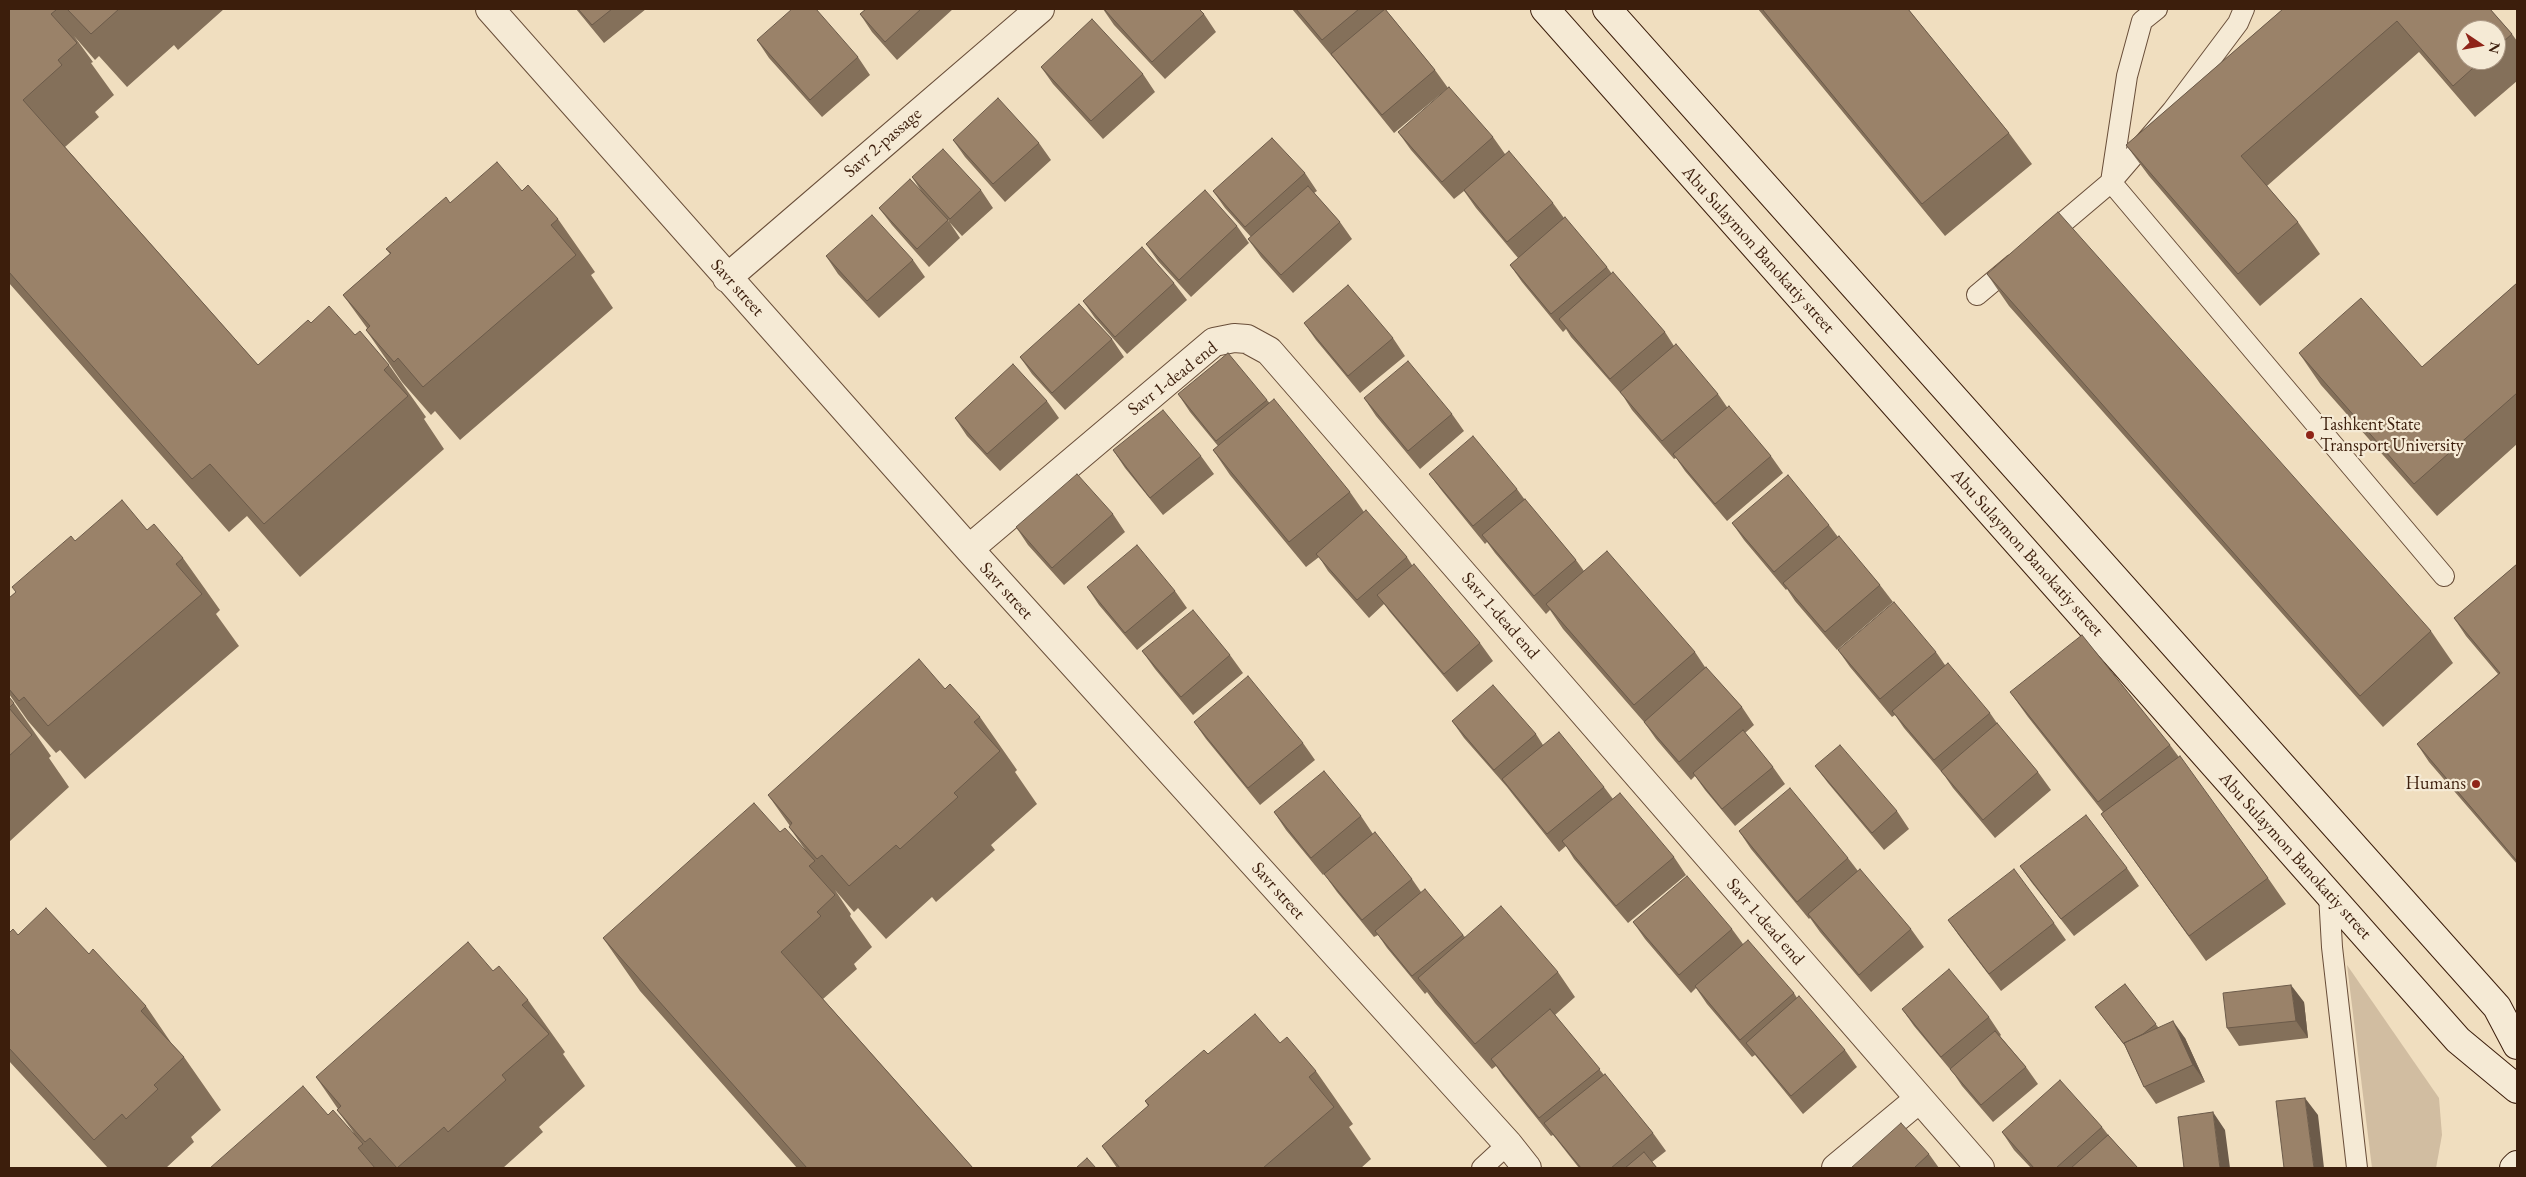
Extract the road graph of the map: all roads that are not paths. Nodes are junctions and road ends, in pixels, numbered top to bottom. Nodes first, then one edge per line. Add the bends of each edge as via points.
1 (490, 9) edge
2 (1040, 9) edge
3 (1544, 9) edge
4 (1607, 9) edge
5 (2157, 9) edge
6 (2236, 13) edge
7 (2111, 182) junction
8 (727, 278) junction
9 (1977, 295) dead end
10 (969, 549) junction
11 (2444, 576) dead end
12 (2329, 894) junction
13 (2517, 1045) edge
14 (2517, 1089) edge
15 (1919, 1099) junction
16 (1508, 1144) junction
17 (2517, 1166) edge
18 (1482, 1168) edge
19 (1527, 1168) edge
20 (1836, 1168) edge
21 (1980, 1168) edge
22 (2357, 1168) edge
23 (2514, 1168) edge

1 - 8 street, Savr street
2 - 8 street, Savr 2-passage
3 - 12 street, Abu Sulaymon Banokatiy street
4 - 13 street via 2497,1007
5 - 7 lane via 2142,20 2127,76
6 - 7 lane via 2172,111
7 - 9 lane
7 - 11 lane
8 - 10 street, Savr street
10 - 15 street, Savr 1-dead end via 1214,342 1247,339 1269,351
10 - 16 street, Savr street
12 - 14 street, Abu Sulaymon Banokatiy street via 2458,1040
12 - 22 lane
15 - 20 street
15 - 21 street, Savr 1-dead end
16 - 18 lane
16 - 19 street, Savr street
17 - 23 street

